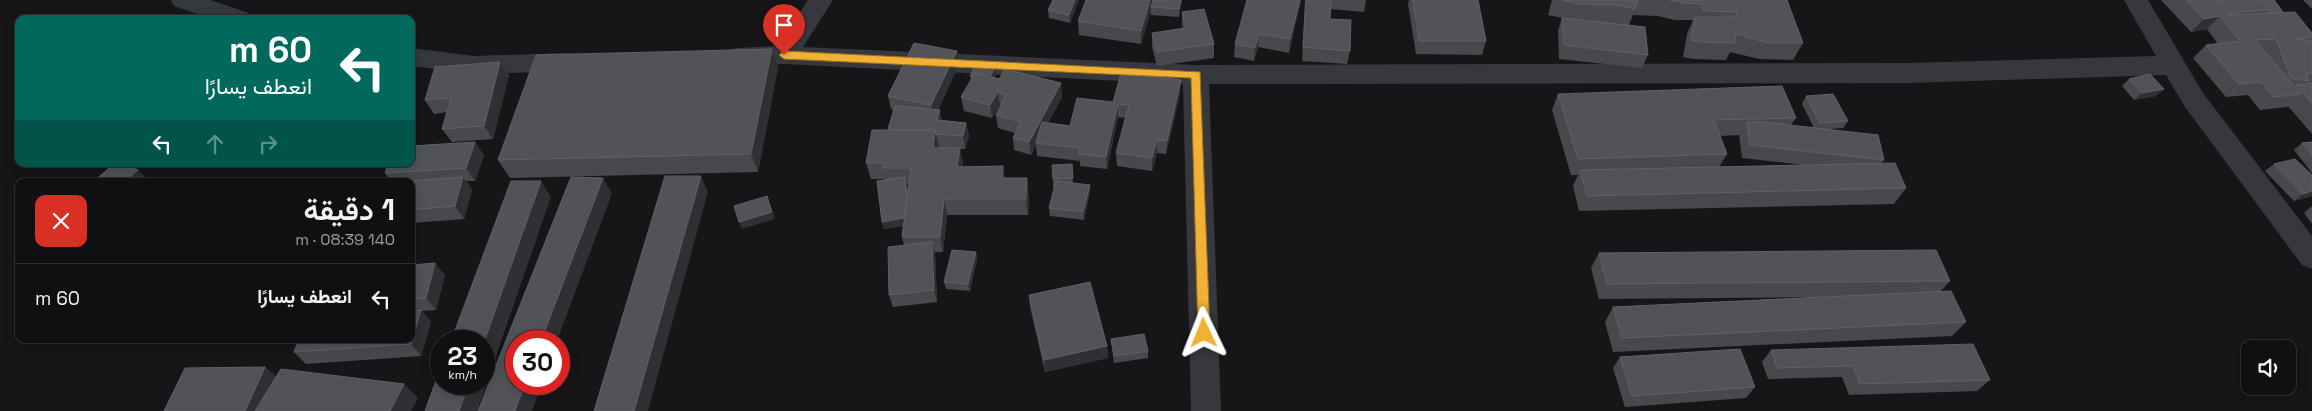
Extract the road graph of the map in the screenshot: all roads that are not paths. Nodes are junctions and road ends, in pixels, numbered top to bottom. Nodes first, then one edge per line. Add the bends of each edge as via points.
1 (183, 0) edge
2 (821, 0) edge
3 (2136, 0) edge
4 (228, 15) edge
5 (784, 55) junction
6 (714, 57) edge
7 (415, 58) edge
8 (594, 61) edge
9 (2174, 65) junction
10 (1196, 75) junction
11 (2312, 257) edge
12 (1206, 411) edge

1 - 4 street
2 - 5 street
3 - 9 street
5 - 6 street
5 - 10 street
7 - 8 street via 474,65
9 - 10 street via 1908,73
9 - 11 street via 2194,100
10 - 12 street

